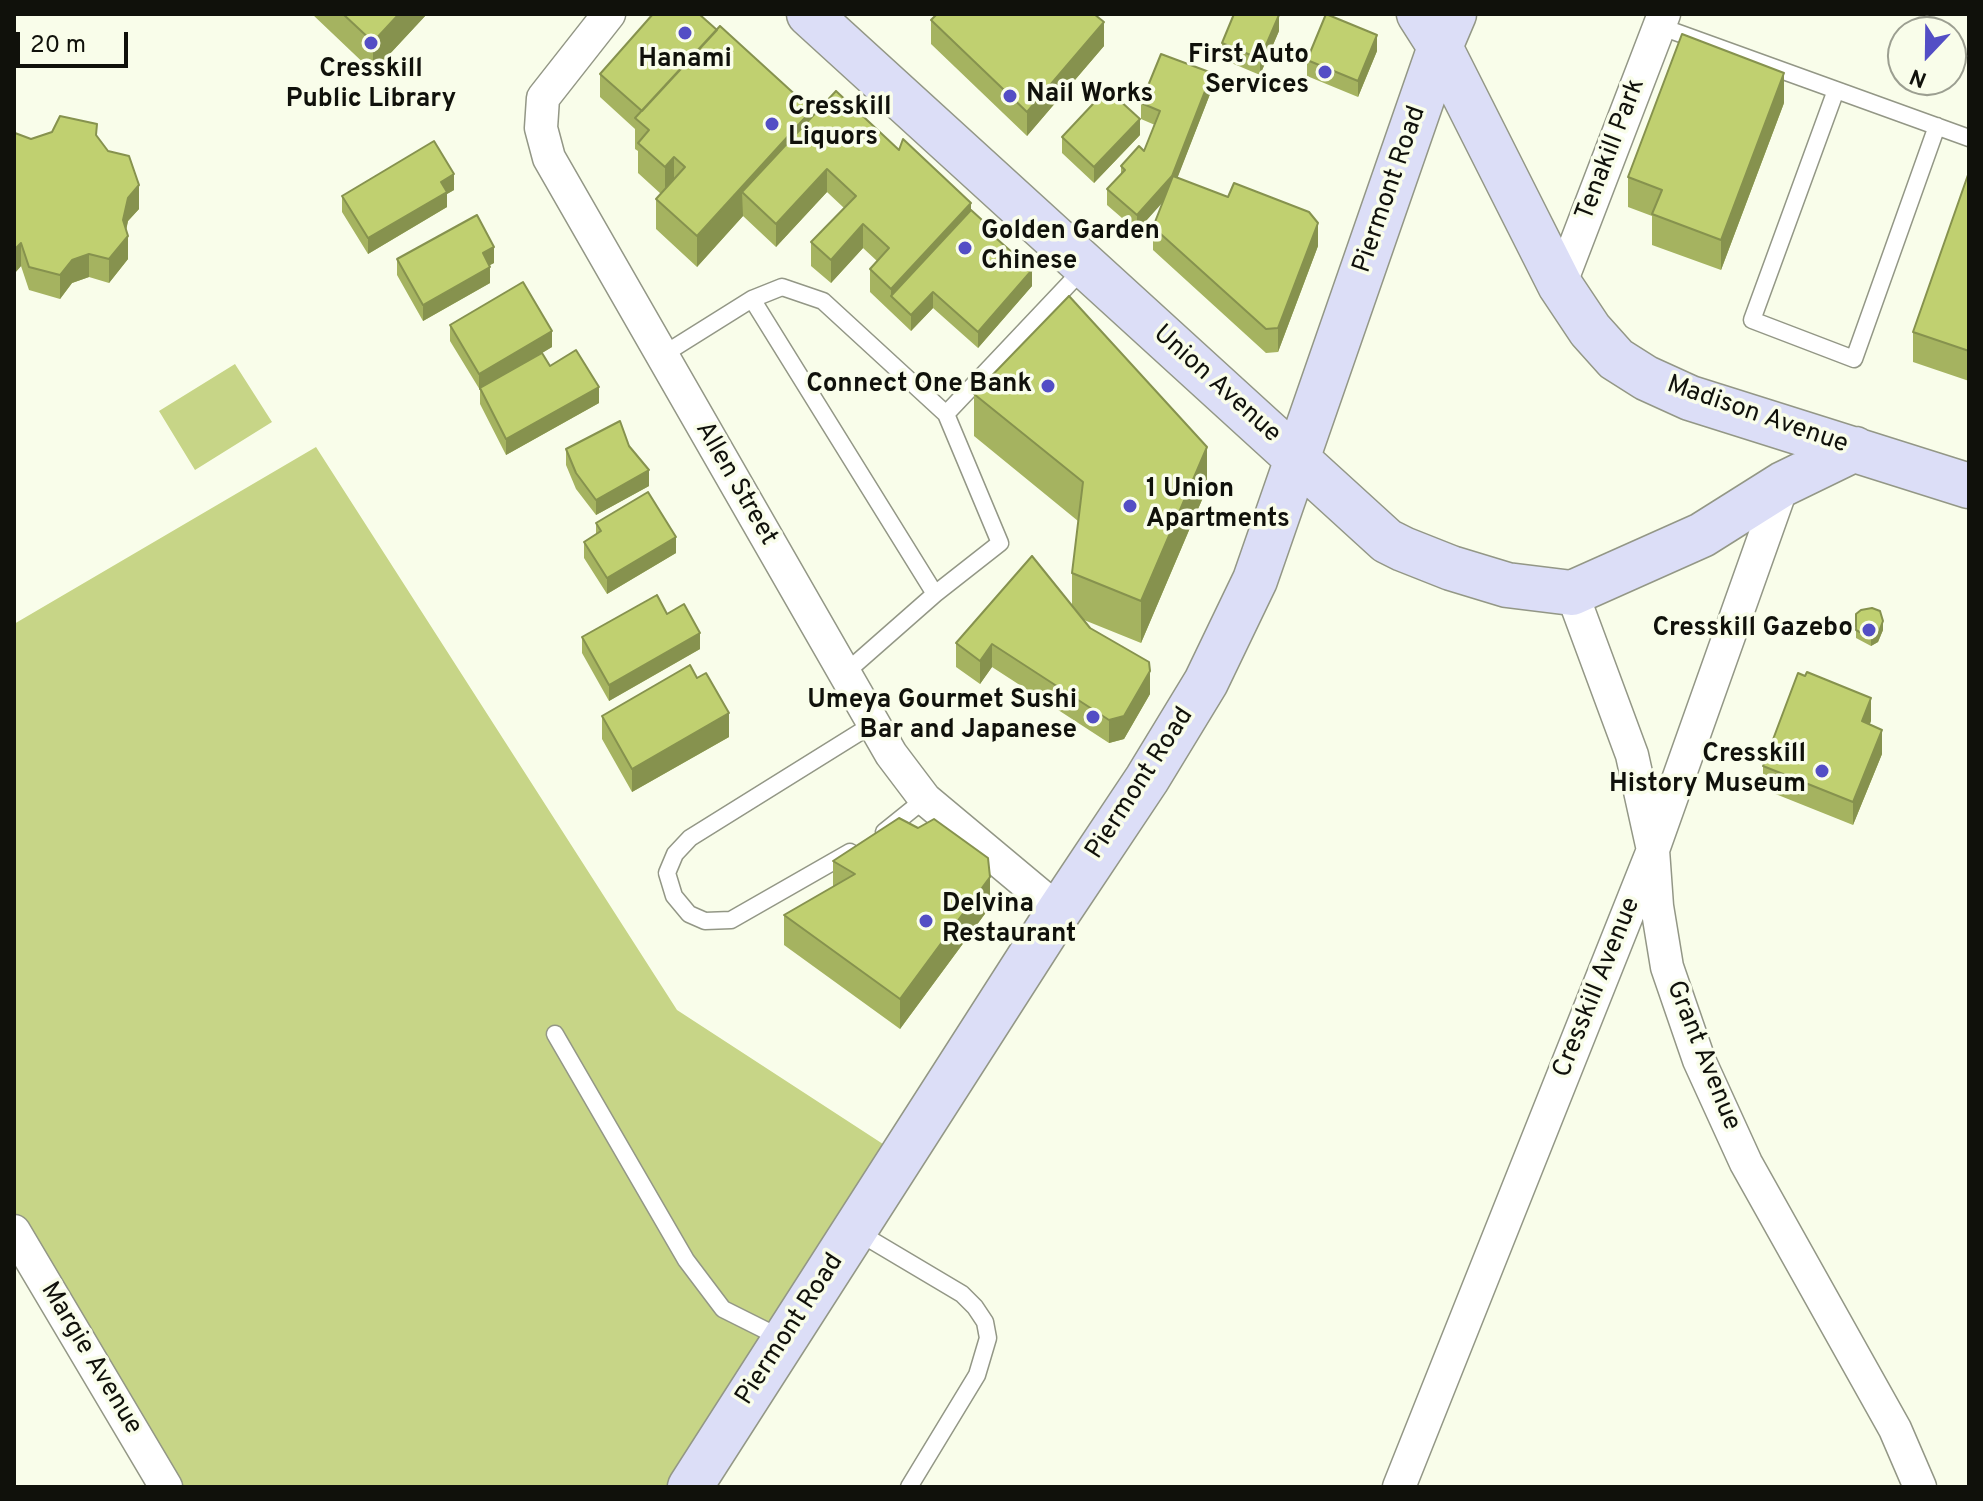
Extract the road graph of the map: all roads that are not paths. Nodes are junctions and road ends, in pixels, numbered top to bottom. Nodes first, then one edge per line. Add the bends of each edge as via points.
1 (609, 14) edge
2 (809, 14) edge
3 (1662, 20) edge
4 (1438, 25) edge
5 (1836, 90) junction
6 (1937, 126) junction
7 (1969, 138) edge
8 (1086, 266) junction
9 (1560, 285) junction
10 (752, 299) junction
11 (661, 356) junction
12 (946, 414) junction
13 (1855, 449) junction
14 (1298, 460) junction
15 (1783, 484) junction
16 (1969, 486) edge
17 (1572, 593) junction
18 (935, 594) junction
19 (844, 674) junction
20 (873, 724) junction
21 (925, 799) junction
22 (1653, 850) junction
23 (1059, 911) junction
24 (555, 1034) dead end
25 (14, 1231) edge
26 (854, 1231) junction
27 (785, 1340) junction
28 (166, 1487) edge
29 (690, 1487) edge
30 (909, 1487) edge
31 (1399, 1487) edge
32 (1920, 1487) edge

1 - 11 street, Allen Street via 543,98 541,128 549,158
2 - 8 main road, Union Avenue
3 - 5 lane
3 - 9 street, Tenakill Park
4 - 9 main road, Madison Avenue
4 - 14 main road, Piermont Road
5 - 6 lane
5 - 6 lane via 1752,320 1854,359
6 - 7 lane
8 - 12 lane
8 - 14 main road, Union Avenue
9 - 13 main road, Madison Avenue via 1616,359 1646,378 1690,398
10 - 11 lane
10 - 12 lane via 782,287 823,301
10 - 18 lane
11 - 19 street, Allen Street
12 - 18 lane via 1000,543
13 - 15 main road
13 - 16 main road, Madison Avenue
14 - 17 main road, Union Avenue via 1387,541 1507,585
14 - 23 main road, Piermont Road via 1255,580 1206,682
15 - 17 main road via 1702,535
15 - 22 street, Cresskill Avenue
17 - 22 street, Grant Avenue via 1632,755
18 - 19 lane
19 - 20 street, Allen Street
20 - 21 street, Allen Street
20 - 21 lane via 690,838 667,873 674,896 689,914 705,921 731,920 867,842
21 - 23 street, Allen Street
22 - 31 street, Cresskill Avenue
22 - 32 street, Grant Avenue via 1667,967 1699,1060 1746,1163 1895,1429
23 - 26 main road, Piermont Road
24 - 27 lane via 686,1260 723,1309
25 - 28 street, Margie Avenue
26 - 27 main road, Piermont Road
26 - 30 lane via 962,1294 985,1322 988,1338 977,1375
27 - 29 main road, Piermont Road

